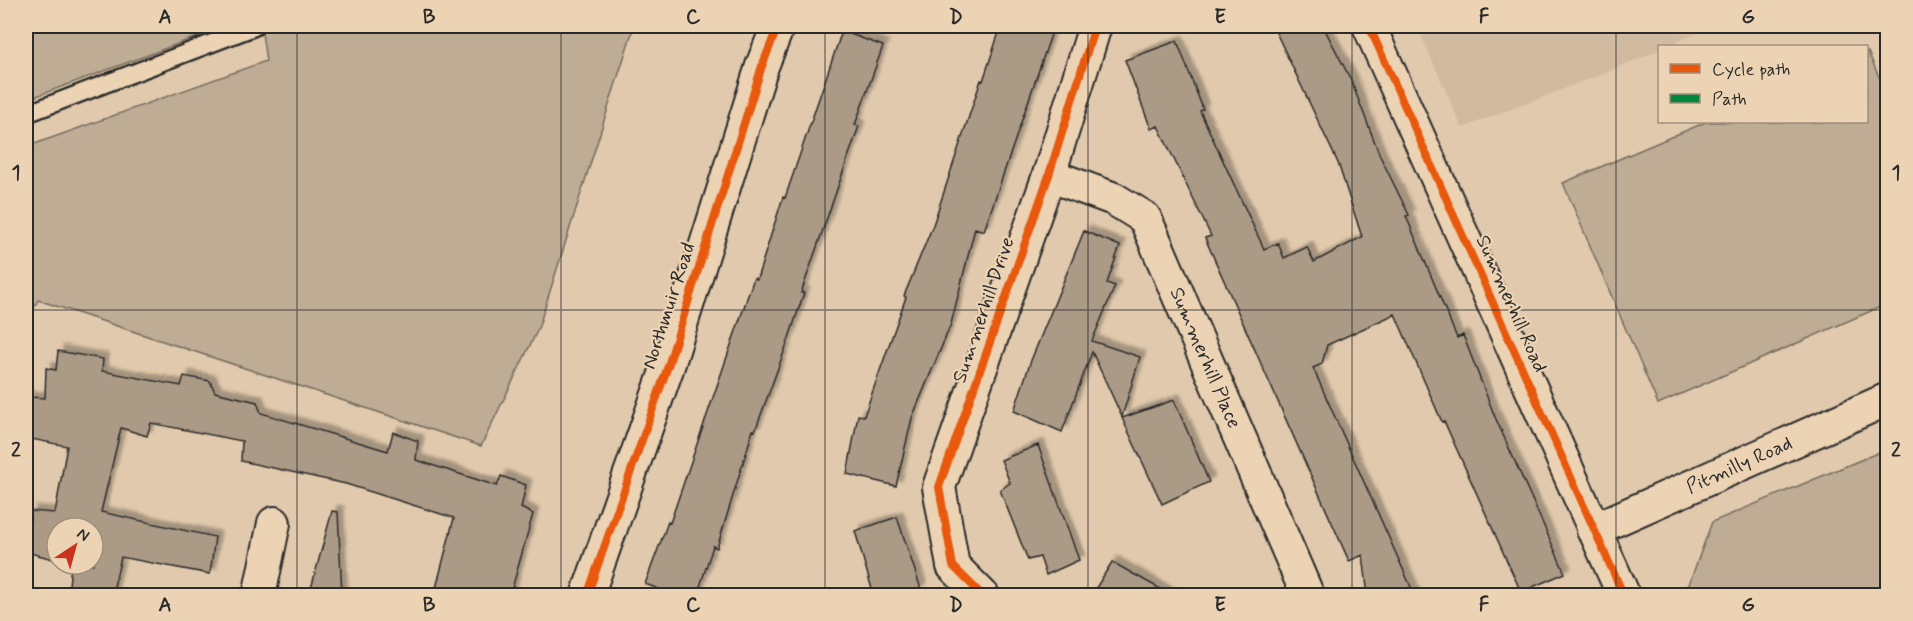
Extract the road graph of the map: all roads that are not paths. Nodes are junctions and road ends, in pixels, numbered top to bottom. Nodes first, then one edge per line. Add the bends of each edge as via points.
1 (778, 26) edge
2 (1095, 26) edge
3 (1369, 26) edge
4 (254, 27) edge
5 (26, 114) edge
6 (1049, 176) junction
7 (1887, 399) edge
8 (274, 523) dead end
9 (1593, 530) junction
10 (259, 596) edge
11 (587, 596) edge
12 (983, 596) edge
13 (1308, 596) edge
14 (1624, 596) edge

1 - 11 street, Northmuir Road via 668,366
2 - 6 street, Summerhill Drive
3 - 9 street, Summerhill Road
4 - 5 lane
6 - 12 street, Summerhill Drive via 939,487 953,566
6 - 13 street, Summerhill Place via 1114,199 1145,218
7 - 9 street, Pitmilly Road
8 - 10 street
9 - 14 street, Summerhill Road

